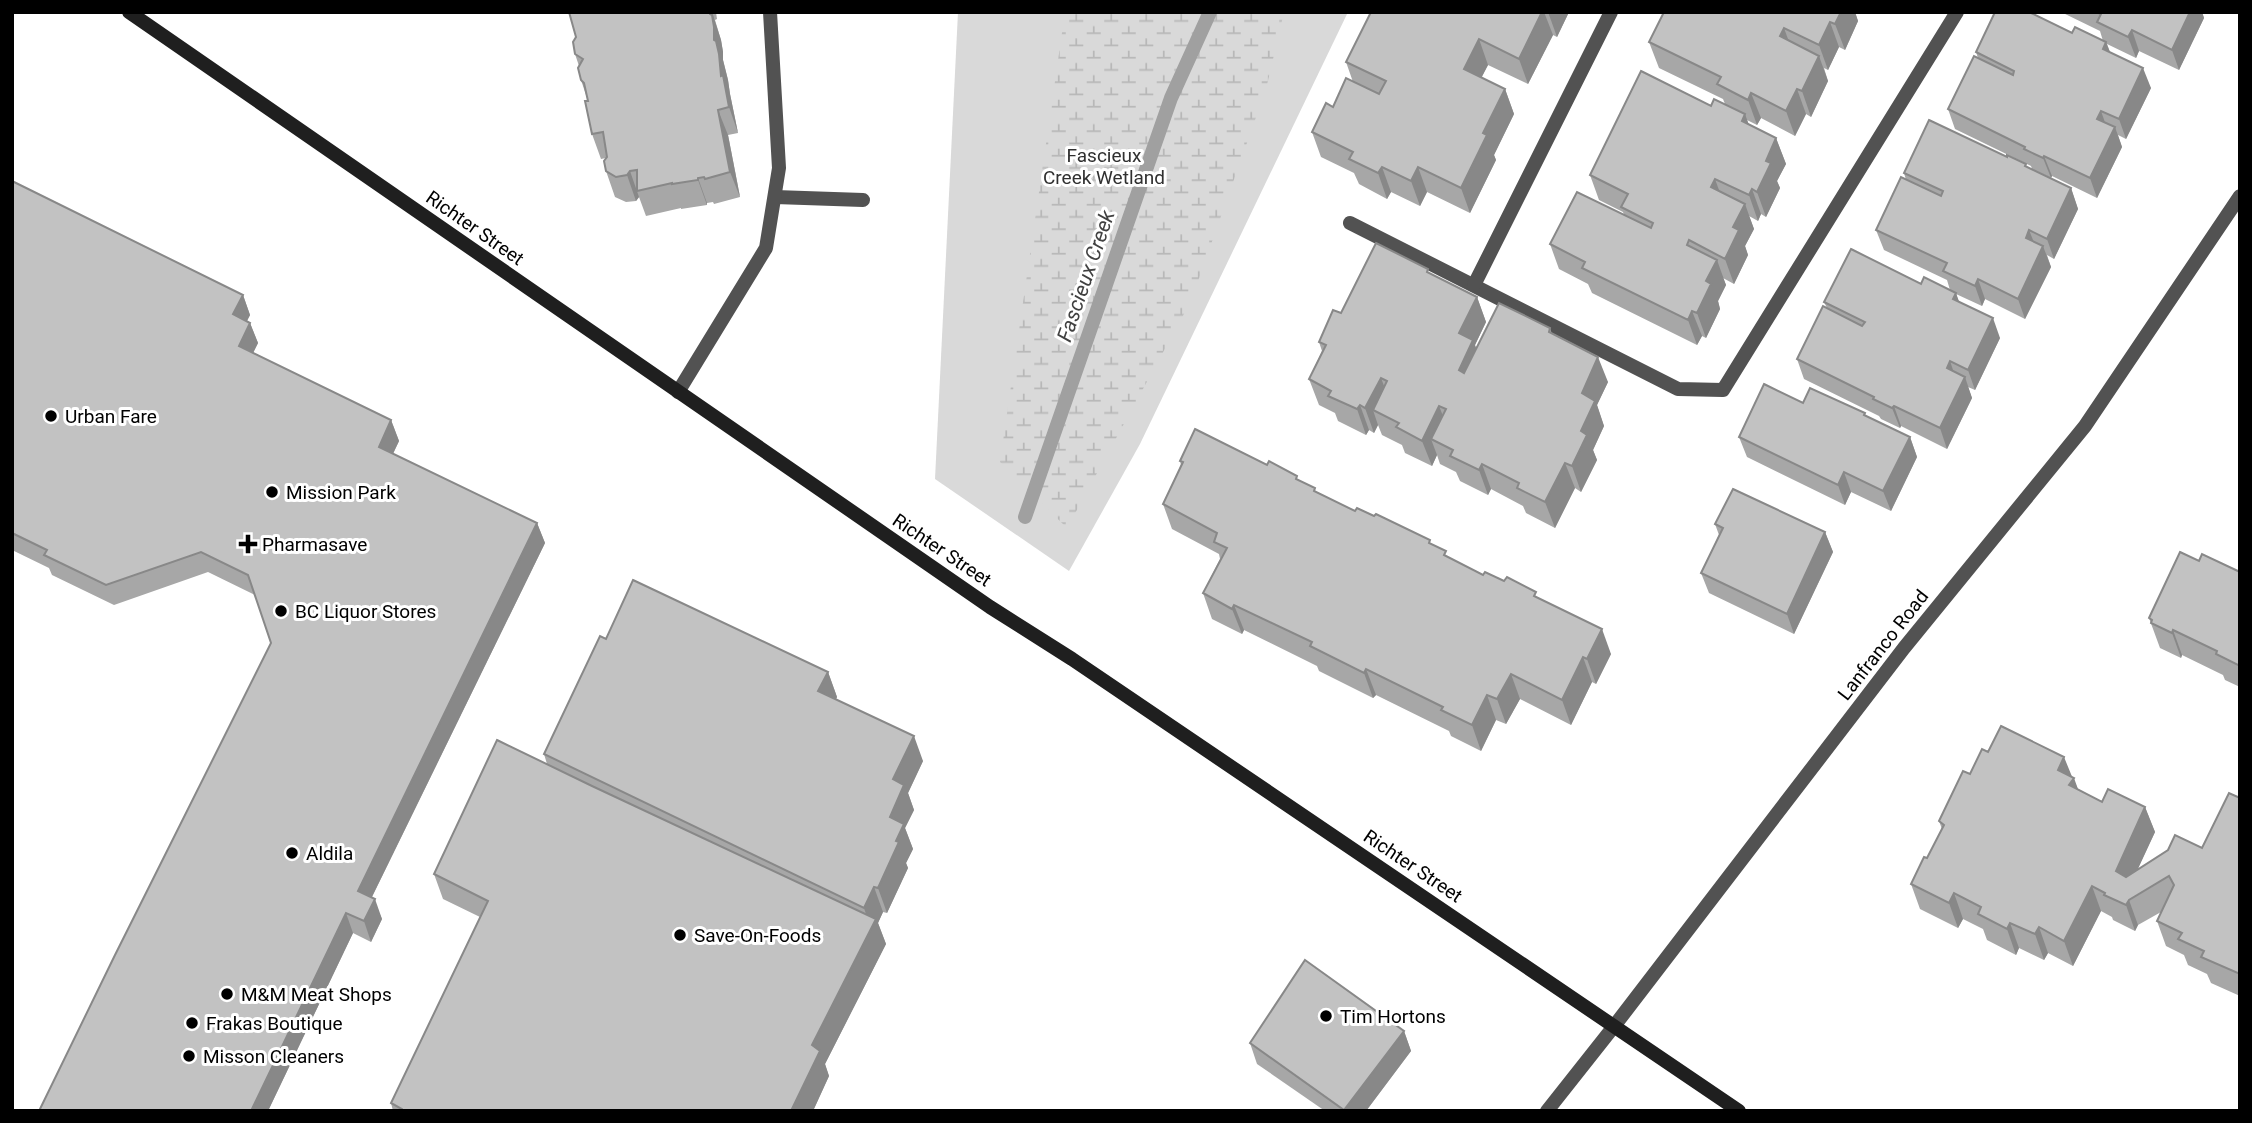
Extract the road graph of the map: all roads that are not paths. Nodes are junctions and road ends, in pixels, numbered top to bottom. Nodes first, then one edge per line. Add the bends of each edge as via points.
1 (129, 12) edge
2 (770, 12) edge
3 (1611, 12) edge
4 (1956, 12) edge
5 (2240, 196) edge
6 (775, 197) junction
7 (863, 200) dead end
8 (1350, 223) dead end
9 (1474, 285) junction
10 (678, 393) junction
11 (1615, 1025) junction
12 (1547, 1111) edge
13 (1739, 1111) edge

1 - 10 main road, Richter Street
2 - 6 street via 779,168
3 - 9 street
4 - 9 street via 1723,390 1678,389
5 - 11 street, Lanfranco Road via 2085,426 1904,648
6 - 7 street
6 - 10 street via 766,248
8 - 9 street
10 - 11 main road, Richter Street
11 - 12 street, Lanfranco Road
11 - 13 main road, Richter Street

